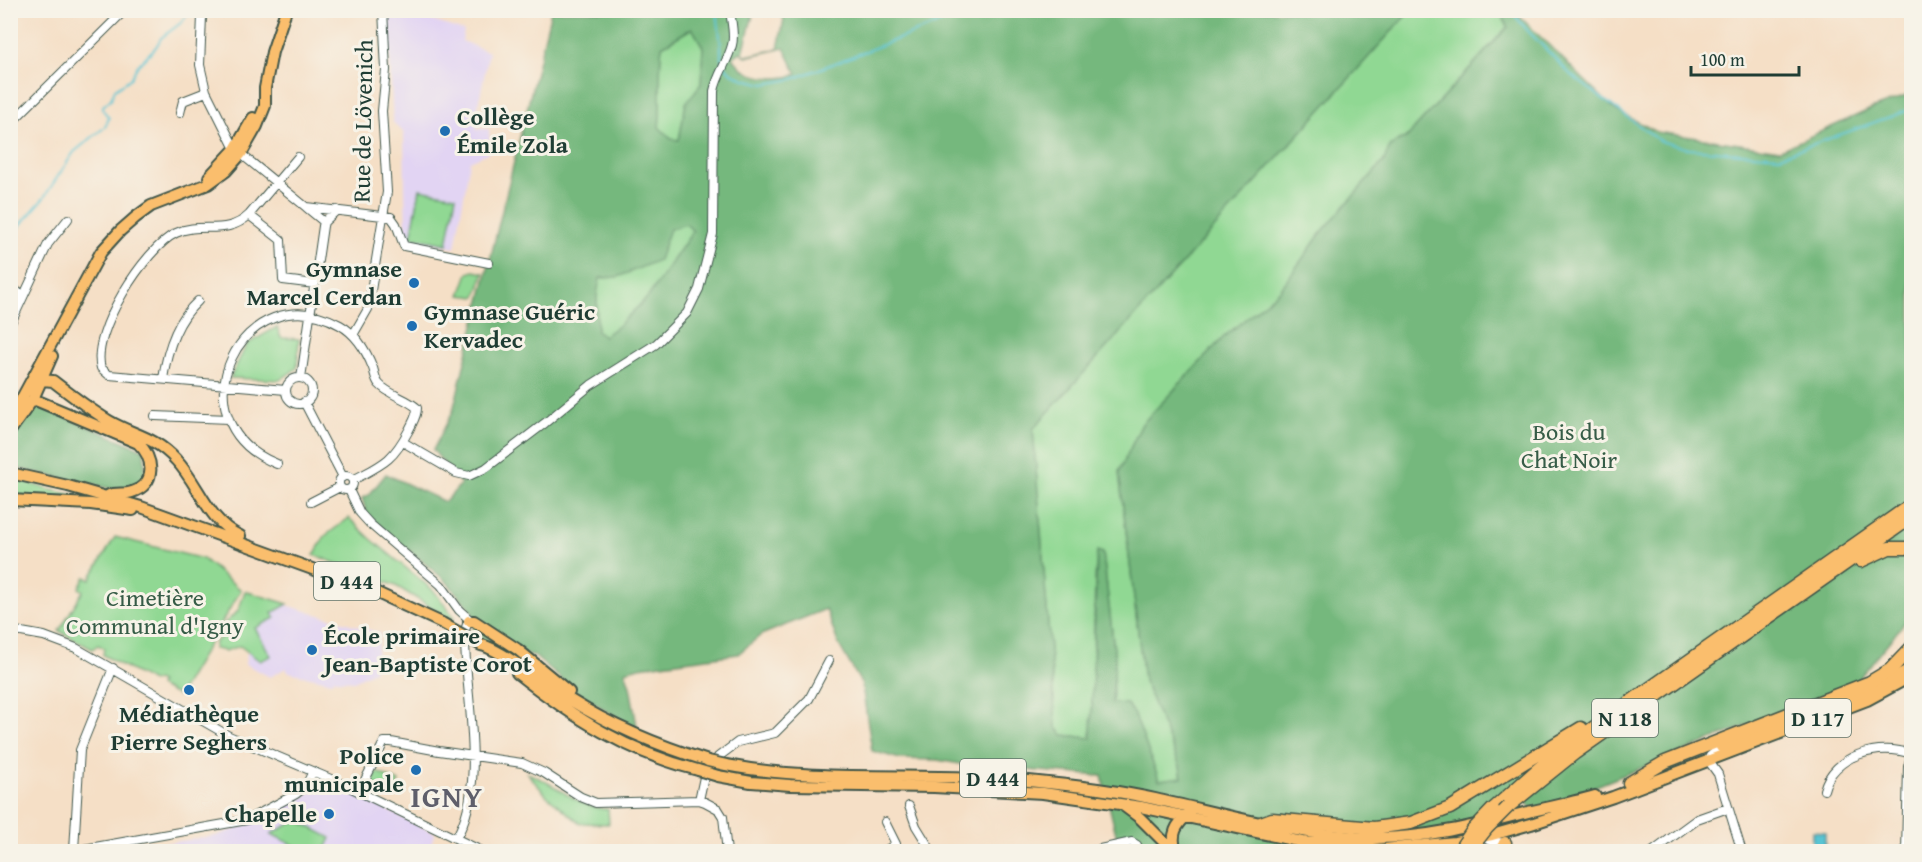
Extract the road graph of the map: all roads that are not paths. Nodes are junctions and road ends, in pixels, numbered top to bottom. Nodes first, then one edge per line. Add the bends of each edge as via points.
1 (125, 10) edge
2 (199, 10) edge
3 (286, 10) edge
4 (383, 10) edge
5 (730, 10) edge
6 (206, 92) junction
7 (180, 113) dead end
8 (10, 124) edge
9 (238, 151) junction
10 (298, 157) dead end
11 (276, 182) junction
12 (306, 207) junction
13 (337, 210) junction
14 (249, 215) junction
15 (382, 217) junction
16 (68, 219) dead end
17 (324, 222) junction
18 (489, 263) dead end
19 (315, 284) junction
20 (10, 285) edge
21 (77, 295) junction
22 (23, 297) junction
23 (198, 300) dead end
24 (310, 315) junction
25 (10, 326) edge
26 (353, 335) junction
27 (301, 378) junction
28 (163, 379) junction
29 (48, 380) junction
30 (224, 384) junction
31 (30, 385) junction
32 (286, 390) junction
33 (33, 399) junction
34 (304, 402) junction
35 (155, 417) dead end
36 (229, 419) junction
37 (10, 420) edge
38 (10, 430) edge
39 (403, 442) junction
40 (277, 464) dead end
41 (10, 473) edge
42 (343, 477) junction
43 (353, 480) junction
44 (340, 487) junction
45 (349, 490) junction
46 (106, 496) junction
47 (10, 500) edge
48 (311, 502) dead end
49 (1911, 504) edge
50 (141, 507) junction
51 (1911, 516) edge
52 (250, 546) junction
53 (1911, 549) edge
54 (1848, 561) junction
55 (464, 621) junction
56 (10, 630) edge
57 (481, 645) junction
58 (1911, 647) edge
59 (829, 661) dead end
60 (113, 668) junction
61 (1911, 668) edge
62 (1911, 680) edge
63 (1620, 710) junction
64 (600, 716) junction
65 (1722, 750) junction
66 (1911, 753) edge
67 (472, 755) junction
68 (1708, 760) junction
69 (312, 773) junction
70 (1718, 774) junction
71 (1629, 783) junction
72 (1824, 790) dead end
73 (359, 792) junction
74 (1612, 797) joint
75 (699, 800) junction
76 (1121, 804) junction
77 (909, 806) dead end
78 (1551, 807) joint
79 (1194, 808) junction
80 (1728, 808) junction
81 (1185, 817) junction
82 (885, 822) dead end
83 (1262, 822) junction
84 (1531, 824) junction
85 (1483, 837) junction
86 (456, 838) junction
87 (1322, 845) junction
88 (1503, 847) edge
89 (470, 849) edge
90 (70, 851) edge
91 (1469, 851) edge
92 (484, 852) edge
93 (727, 852) edge
94 (883, 852) edge
95 (932, 852) edge
96 (1096, 852) edge
97 (1140, 852) edge
98 (1175, 852) edge
99 (1304, 852) edge
100 (1458, 852) edge
101 (1652, 852) edge
102 (1742, 852) edge
103 (1906, 852) edge

1 - 8 street
2 - 6 street via 200,64
3 - 9 main road via 265,87
4 - 15 street, Rue de Lövenich via 386,70 382,111 387,192
5 - 39 street via 733,40 714,91 713,234 699,289 682,319 656,344 591,385 474,475 462,476
6 - 7 street via 183,100
6 - 9 street
9 - 11 street
9 - 21 main road via 190,192 151,206 120,231 101,252
10 - 11 street
11 - 12 street
11 - 14 street
12 - 13 street
12 - 17 street
13 - 15 street
13 - 17 street
14 - 19 street via 281,240 283,280
14 - 28 street via 232,226 182,230 160,243 129,282 112,313 99,357 102,371 112,376
15 - 18 street via 391,218 404,246
15 - 26 street, Rue de Lövenich via 368,309
16 - 22 street via 48,244
17 - 19 street
19 - 24 street
20 - 22 street
21 - 29 main road
21 - 31 main road
22 - 25 street
23 - 28 street via 173,337
24 - 26 street via 328,319
24 - 27 street
24 - 30 street via 274,318 251,332 235,349
26 - 39 street via 368,355 376,381 417,408
27 - 32 street via 291,381
27 - 34 street via 311,389
28 - 30 street
29 - 31 main road
29 - 33 main road
29 - 52 main road via 111,422 163,448 187,474 218,520 230,532 245,538
30 - 32 street
30 - 36 street
31 - 33 main road
31 - 37 main road
32 - 34 street via 290,400
33 - 38 main road
33 - 46 main road via 138,443 147,451 151,470 144,486 128,494
34 - 42 street
35 - 36 street
36 - 40 street via 248,447
39 - 43 street via 387,462
41 - 46 main road, D 444
42 - 43 street
42 - 44 street
43 - 45 street
44 - 45 street
44 - 48 street
45 - 55 street via 365,519 441,585
46 - 50 main road, D 444
47 - 50 main road via 91,504 132,511
49 - 63 highway, N 118
50 - 52 main road, D 444
51 - 54 highway, N 118
52 - 57 main road, D 444, bridge via 373,591
53 - 54 highway via 1888,548 1858,563
54 - 91 highway, N 118, bridge via 1575,753 1509,806
55 - 64 main road via 474,621 516,649
55 - 67 street
56 - 60 street via 64,643
57 - 64 main road, D 444
57 - 76 main road, D 444, bridge via 601,733 646,753 718,776 790,785 979,788
58 - 71 highway via 1890,670 1870,682 1665,762
59 - 75 street via 809,699 775,733 738,742 718,757 704,777
60 - 69 street via 229,736
60 - 90 street via 80,750
61 - 65 main road, D 117 via 1888,683
62 - 65 main road, D 117 via 1867,700
63 - 83 highway via 1604,714 1450,808 1420,820 1374,828 1272,819
63 - 100 highway, N 118, bridge via 1538,769 1493,809
64 - 79 main road, D 444, bridge via 656,744 726,765 811,775 1030,781
65 - 68 main road, D 117
65 - 70 street
65 - 71 main road, D 117
66 - 72 street via 1889,749 1848,759 1831,772
66 - 103 street
67 - 73 street via 384,741
67 - 75 street via 530,766 596,803
67 - 86 street via 468,806
68 - 70 street
68 - 74 main road, D 117
69 - 73 street
69 - 90 street via 306,786 296,794 248,820
70 - 80 street
71 - 78 main road, D 117
73 - 86 street
74 - 84 main road, D 444
75 - 93 street via 718,809 723,817
76 - 81 main road, D 444
76 - 98 main road
77 - 95 street
78 - 83 main road, D 444 via 1409,837 1352,837
79 - 81 main road
79 - 83 main road, D 444
80 - 101 street via 1696,819
80 - 102 street
81 - 87 main road, D 444
81 - 98 main road via 1174,830
82 - 94 street via 896,844
84 - 85 main road, D 444
84 - 88 main road
85 - 87 main road, D 444 via 1384,849
85 - 88 street
86 - 89 street
87 - 99 main road
89 - 92 street
96 - 97 street via 1132,842

